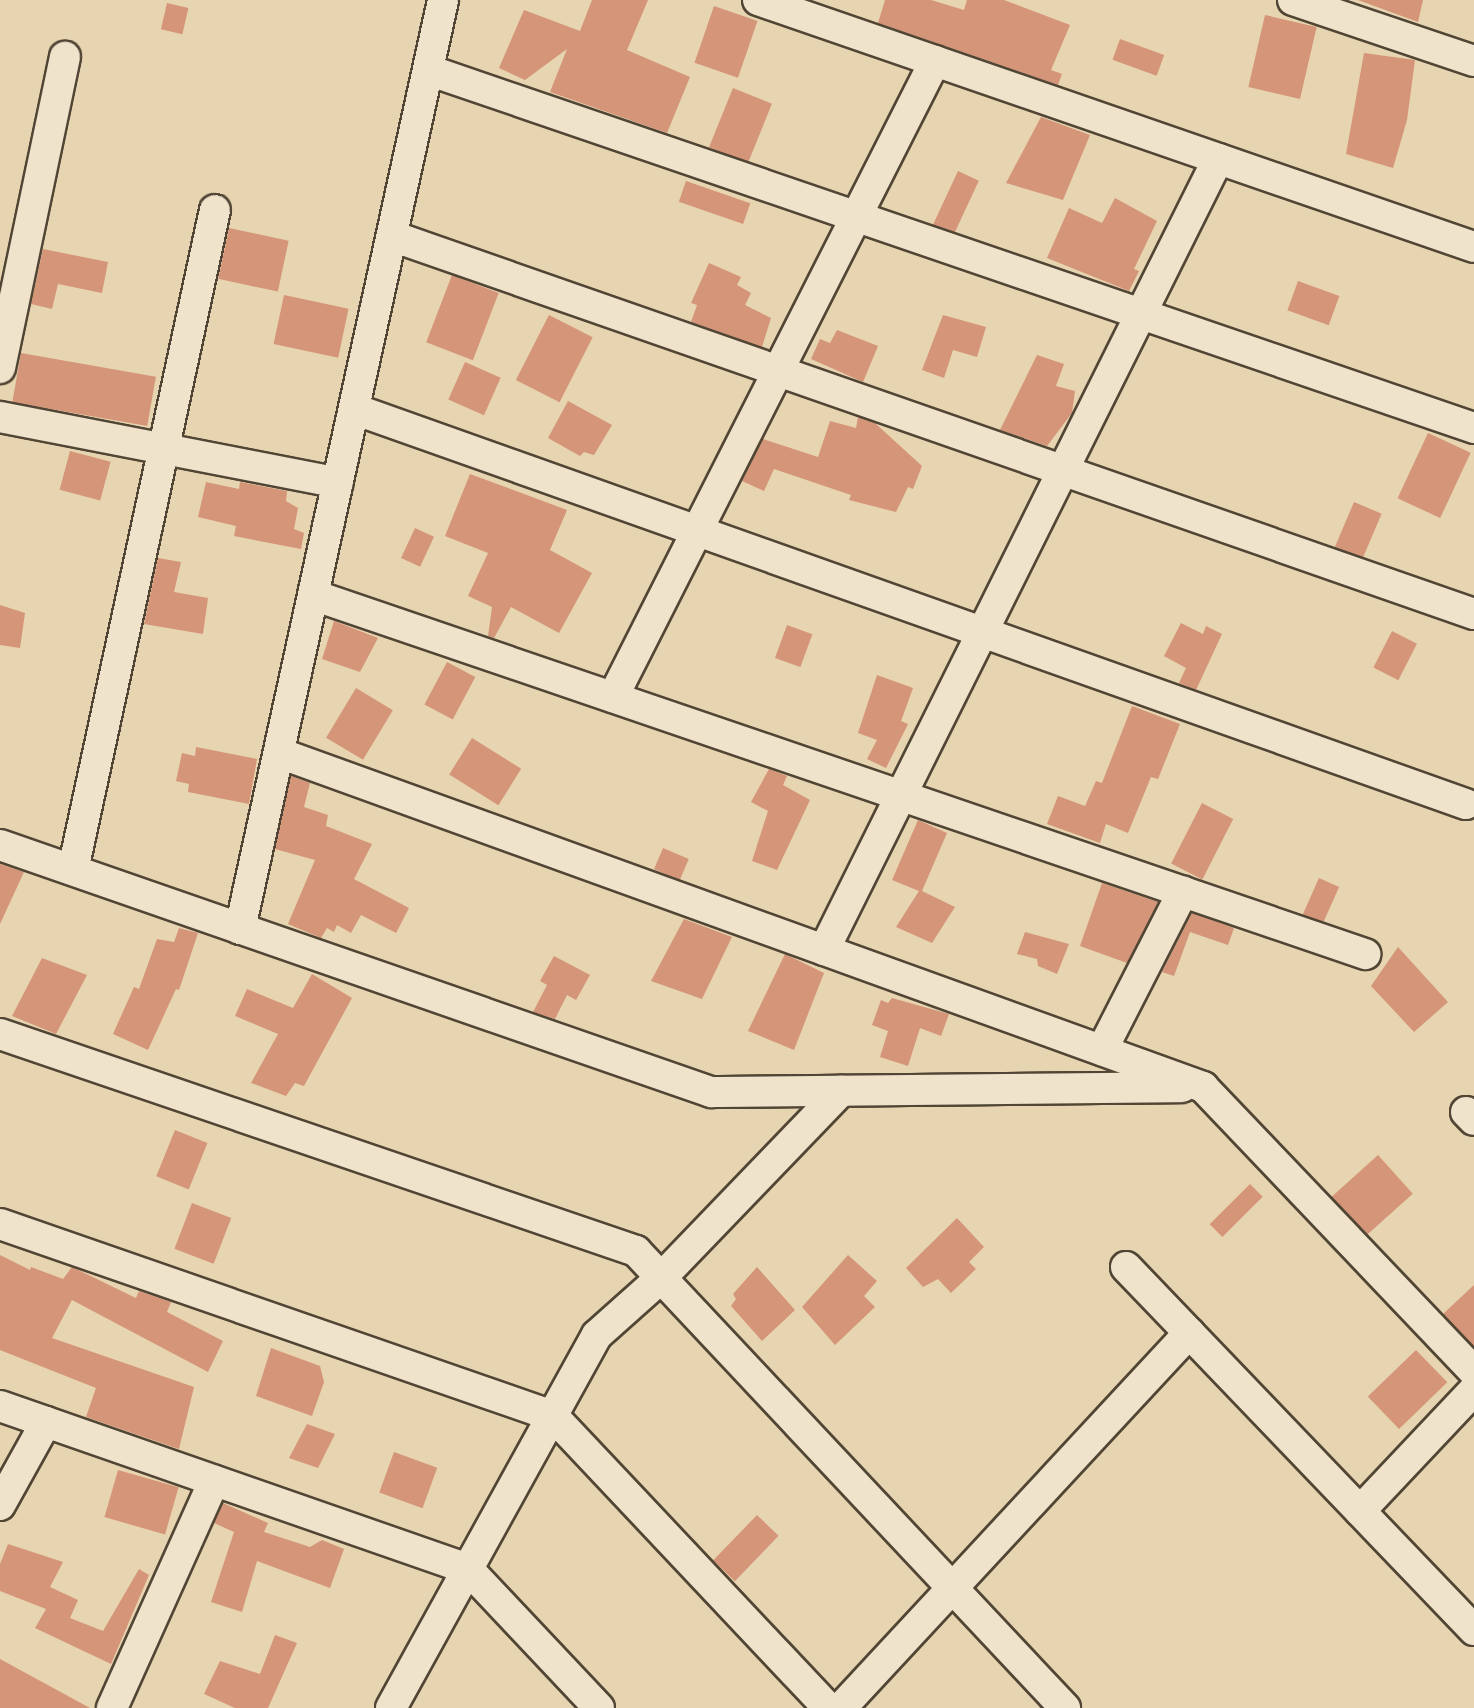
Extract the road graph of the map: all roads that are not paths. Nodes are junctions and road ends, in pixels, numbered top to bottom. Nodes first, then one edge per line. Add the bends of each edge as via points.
1 (443, 0) edge
2 (758, 0) edge
3 (1293, 0) edge
4 (65, 57) dead end
5 (935, 61) junction
6 (1474, 61) edge
7 (428, 70) junction
8 (1218, 159) junction
9 (215, 210) dead end
10 (856, 216) junction
11 (392, 236) junction
12 (1474, 247) edge
13 (1140, 314) junction
14 (0, 368) edge
15 (778, 371) junction
16 (354, 409) junction
17 (0, 417) edge
18 (1474, 428) edge
19 (163, 449) junction
20 (1062, 471) junction
21 (338, 483) junction
22 (697, 531) junction
23 (313, 595) junction
24 (1474, 614) edge
25 (982, 632) junction
26 (612, 697) junction
27 (279, 753) junction
28 (901, 796) junction
29 (1466, 804) dead end
30 (0, 845) edge
31 (73, 870) junction
32 (1183, 892) junction
33 (240, 929) junction
34 (824, 950) junction
35 (1365, 954) dead end
36 (0, 1034) edge
37 (1102, 1051) junction
38 (1203, 1087) junction
39 (841, 1091) junction
40 (0, 1224) edge
41 (1126, 1266) dead end
42 (661, 1278) junction
43 (1189, 1333) junction
44 (1474, 1373) edge
45 (1474, 1390) edge
46 (0, 1406) edge
47 (553, 1416) junction
48 (46, 1422) junction
49 (214, 1481) junction
50 (0, 1505) edge
51 (1360, 1511) junction
52 (468, 1569) junction
53 (952, 1588) junction
54 (1474, 1630) edge
55 (112, 1708) edge
56 (391, 1708) edge
57 (598, 1708) edge
58 (828, 1708) edge
59 (841, 1708) edge
60 (1065, 1708) edge

1 - 7 street
2 - 5 street
3 - 6 street
4 - 14 street
5 - 8 street
5 - 10 street
7 - 10 street
7 - 11 street
8 - 12 street
8 - 13 street
9 - 19 street
10 - 13 street
10 - 15 street
11 - 15 street
11 - 16 street
13 - 18 street
13 - 20 street
15 - 20 street
15 - 22 street
16 - 21 street
16 - 22 street
17 - 19 street
19 - 21 street
19 - 31 street
20 - 24 street
20 - 25 street
21 - 23 street
22 - 25 street
22 - 26 street
23 - 26 street
23 - 27 street
25 - 28 street
25 - 29 street
26 - 28 street
27 - 33 street
27 - 34 street
28 - 32 street
28 - 34 street
30 - 31 street
31 - 33 street
32 - 35 street
32 - 37 street
33 - 39 street via 711,1092
34 - 37 street
36 - 42 street via 636,1251
37 - 38 street
38 - 39 street
38 - 44 street
39 - 42 street
40 - 47 street
41 - 43 street
42 - 47 street via 597,1335
42 - 53 street
43 - 51 street
43 - 53 street
45 - 51 street
46 - 48 street
47 - 52 street
47 - 58 street
48 - 49 street
48 - 50 street
49 - 52 street
49 - 55 street
51 - 54 street
52 - 56 street
52 - 57 street
53 - 59 street
53 - 60 street

